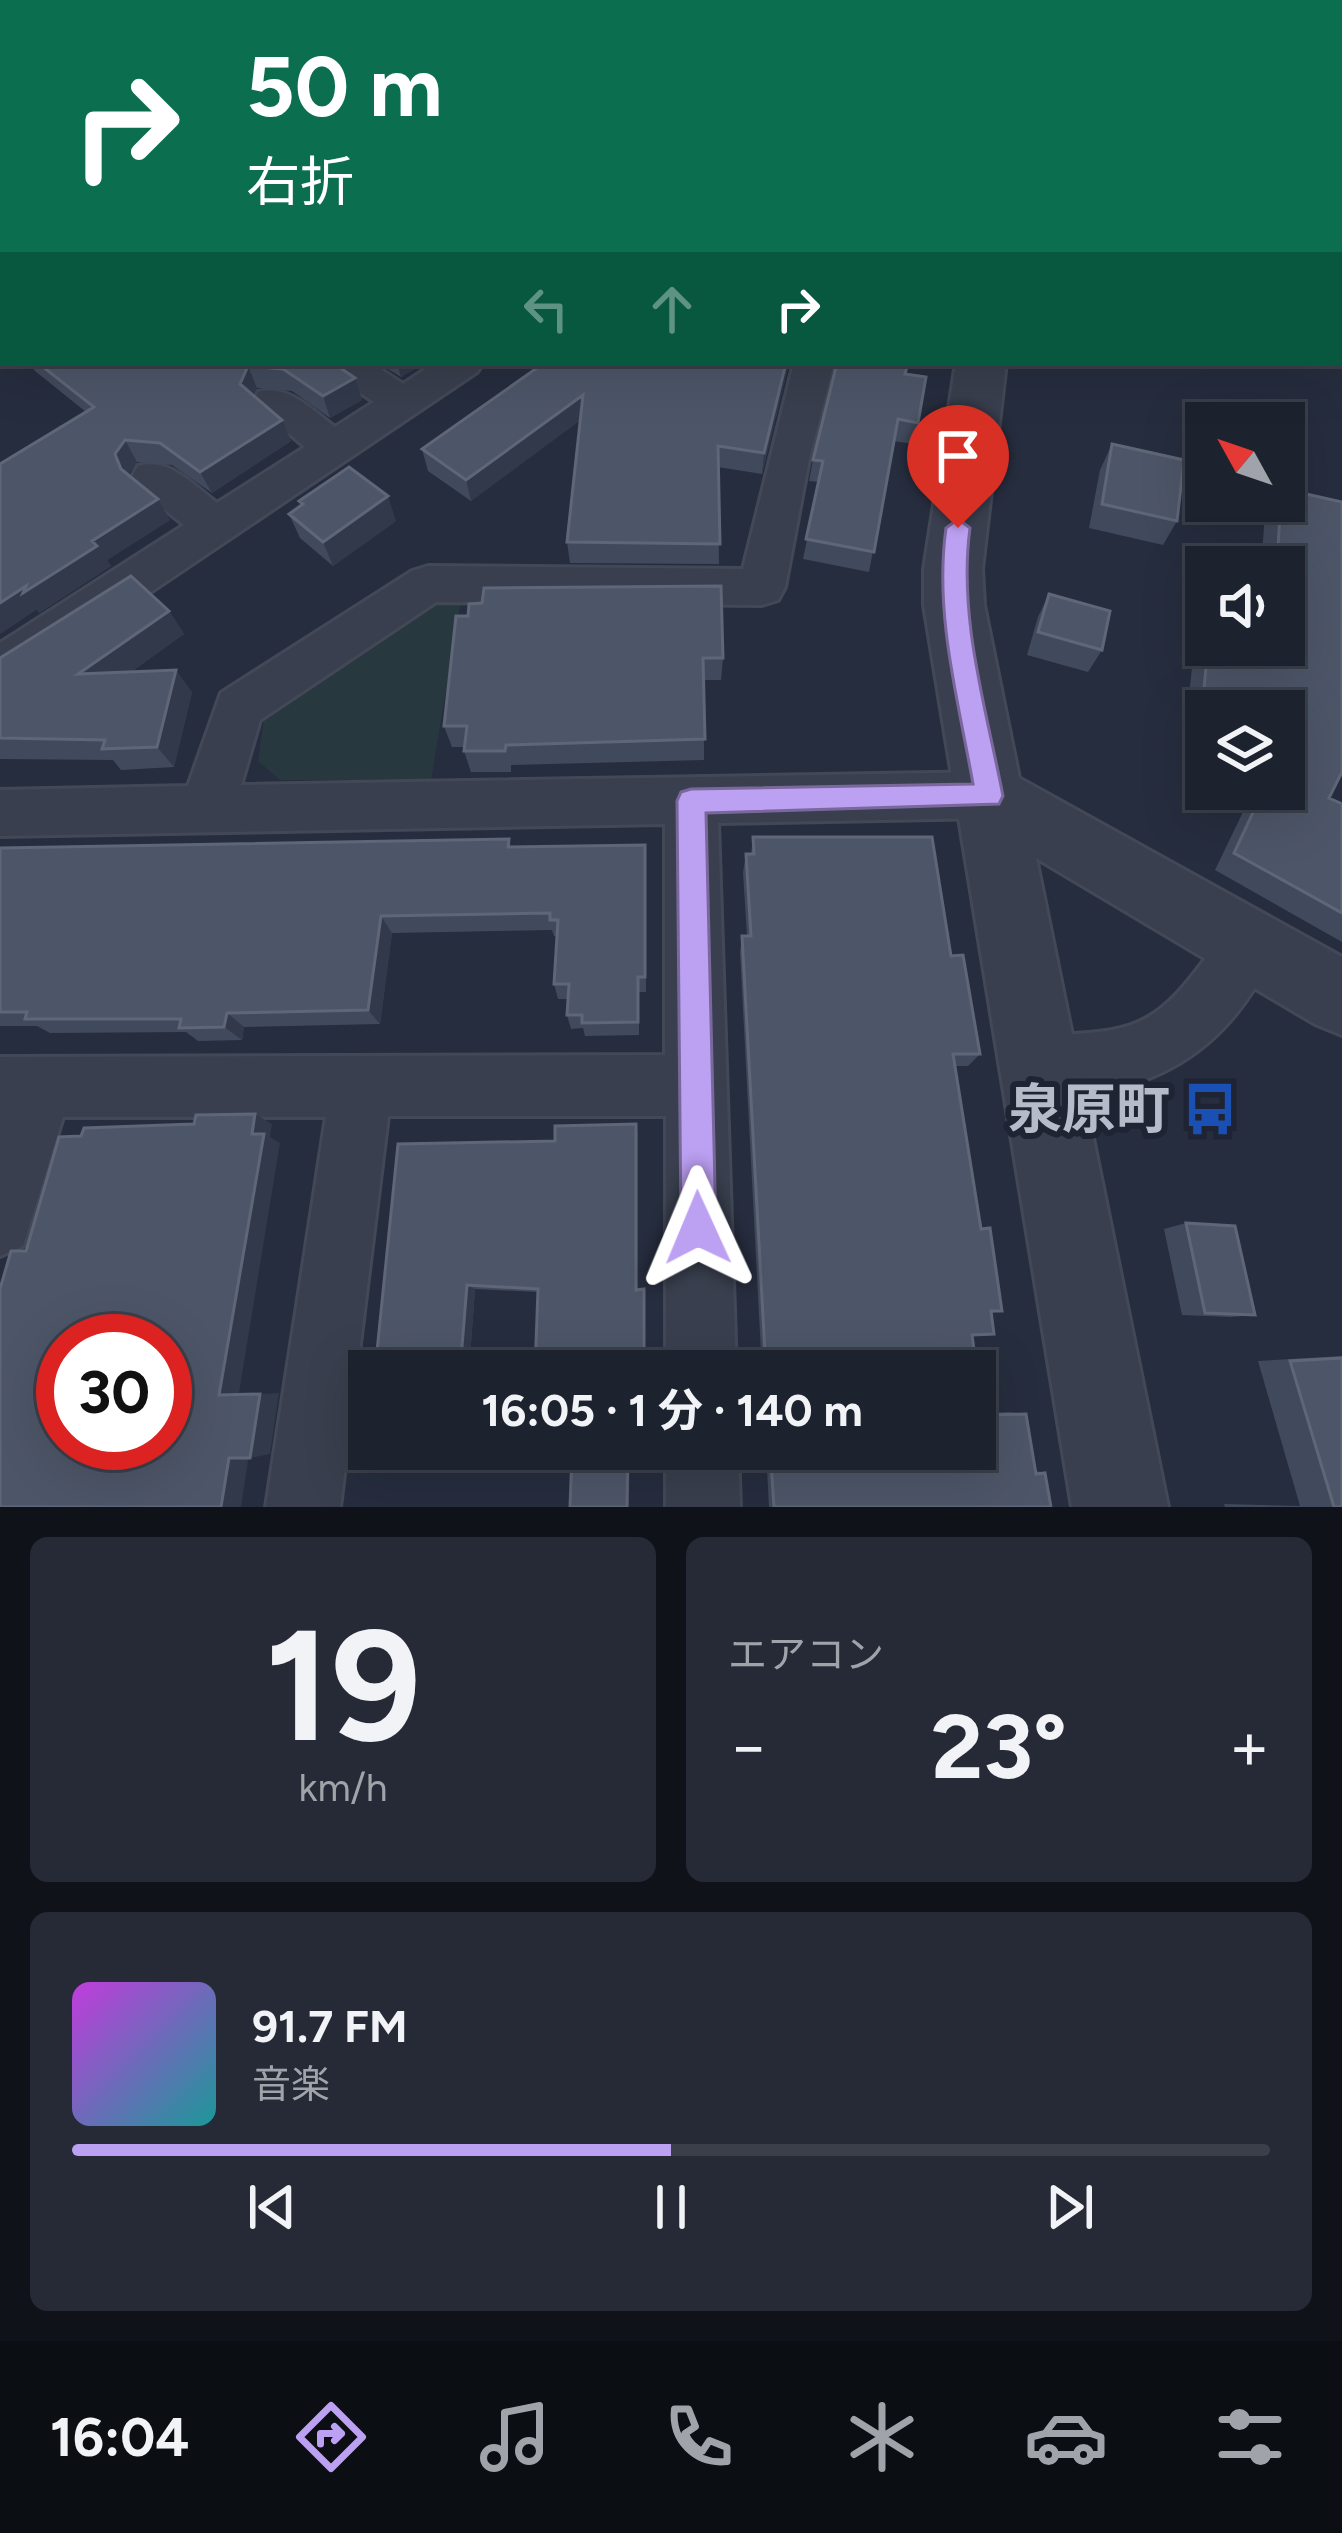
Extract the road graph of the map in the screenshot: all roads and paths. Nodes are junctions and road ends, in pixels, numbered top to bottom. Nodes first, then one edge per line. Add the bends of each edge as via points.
1 (348, 366) edge
2 (458, 366) edge
3 (813, 366) edge
4 (981, 366) edge
5 (272, 402) dead end
6 (403, 403) junction
7 (335, 448) junction
8 (153, 477) dead end
9 (215, 526) junction
10 (3, 662) edge
11 (989, 796) junction
12 (691, 801) junction
13 (207, 810) junction
14 (0, 813) edge
15 (1250, 945) junction
16 (1342, 998) edge
17 (1039, 1066) junction
18 (361, 1085) junction
19 (696, 1085) junction
20 (21, 1086) edge
21 (0, 1223) edge
22 (701, 1350) edge
23 (702, 1470) edge
24 (303, 1507) edge
25 (703, 1507) edge
26 (1120, 1507) edge

1 - 6 street
2 - 6 street
3 - 13 street via 762,586 428,584 239,708
4 - 11 street via 952,569
5 - 7 street
6 - 7 street
7 - 9 street
8 - 9 street
9 - 10 street
11 - 12 street
11 - 15 street
11 - 17 street
12 - 13 street
12 - 19 street
13 - 14 street
15 - 16 street
15 - 17 street via 1210,1005 1146,1053 1101,1066
17 - 26 street
18 - 19 street
18 - 20 street
18 - 24 street
19 - 22 street
20 - 21 street
23 - 25 street

